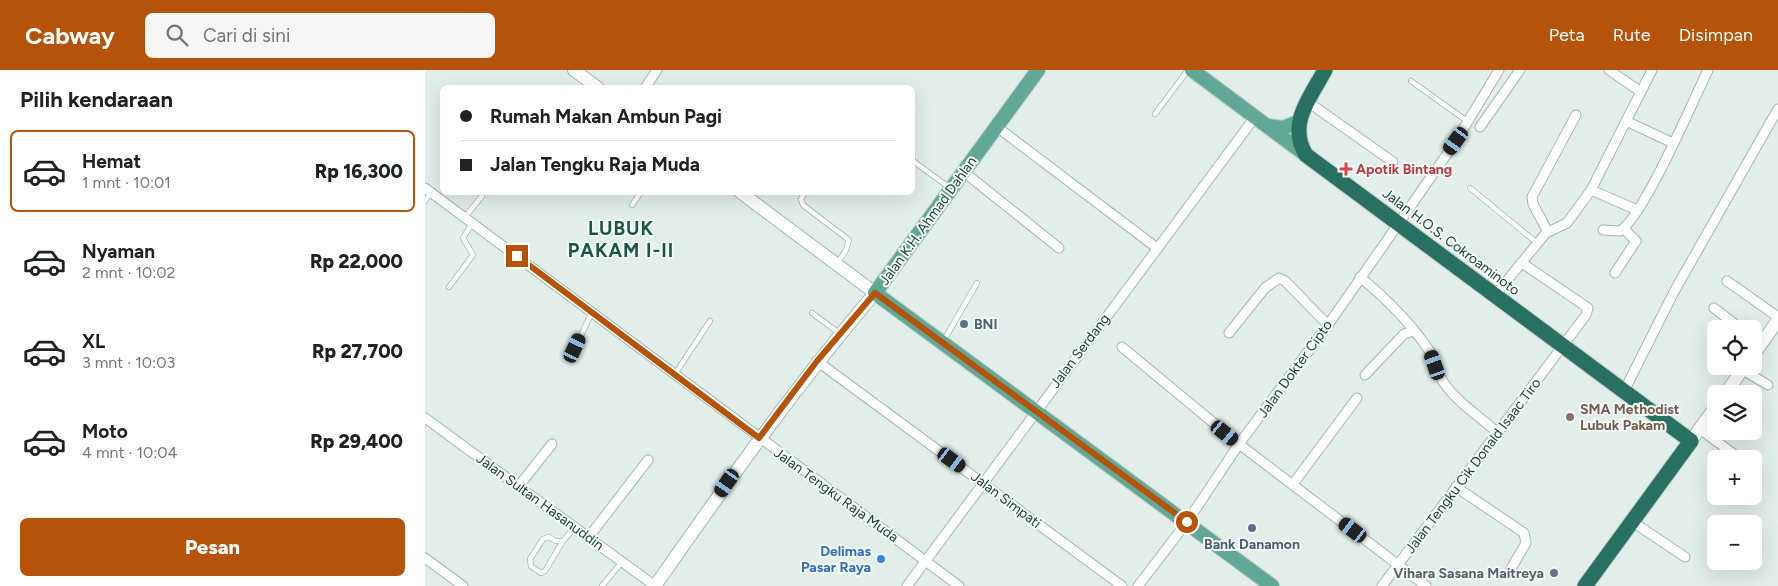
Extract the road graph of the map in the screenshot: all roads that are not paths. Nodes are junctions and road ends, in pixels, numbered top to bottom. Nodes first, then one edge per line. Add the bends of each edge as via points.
1 (574, 70) edge
2 (657, 70) edge
3 (1038, 70) edge
4 (1188, 70) edge
5 (1192, 70) edge
6 (1325, 70) edge
7 (1499, 70) edge
8 (1520, 70) edge
9 (1609, 70) edge
10 (1652, 70) edge
11 (1708, 70) edge
12 (1411, 81) dead end
13 (594, 85) edge
14 (647, 85) edge
15 (1641, 92) junction
16 (1308, 102) junction
17 (1778, 109) edge
18 (1155, 114) dead end
19 (1576, 115) dead end
20 (1255, 116) junction
21 (1467, 121) junction
22 (1626, 121) junction
23 (1298, 122) junction
24 (1267, 126) junction
25 (997, 127) junction
26 (1480, 127) dead end
27 (1673, 143) junction
28 (1306, 155) junction
29 (915, 162) edge
30 (1393, 162) dead end
31 (963, 172) junction
32 (951, 188) junction
33 (1469, 188) dead end
34 (428, 190) edge
35 (1591, 190) junction
36 (639, 195) edge
37 (744, 195) edge
38 (803, 195) edge
39 (482, 196) dead end
40 (425, 201) edge
41 (632, 205) dead end
42 (1637, 210) junction
43 (469, 220) junction
44 (1397, 222) junction
45 (1624, 229) junction
46 (1603, 230) dead end
47 (1548, 232) junction
48 (1537, 244) junction
49 (1059, 248) dead end
50 (1157, 248) junction
51 (1522, 263) junction
52 (837, 265) junction
53 (1615, 273) dead end
54 (1360, 277) junction
55 (1727, 282) dead end
56 (977, 283) dead end
57 (449, 287) dead end
58 (875, 293) junction
59 (1495, 295) junction
60 (1714, 308) dead end
61 (592, 312) junction
62 (812, 313) dead end
63 (1778, 319) edge
64 (1729, 320) edge
65 (711, 321) dead end
66 (1327, 325) junction
67 (1413, 331) junction
68 (1229, 333) dead end
69 (840, 334) junction
70 (1762, 338) edge
71 (943, 342) junction
72 (1564, 346) junction
73 (1122, 347) dead end
74 (575, 348) dead end
75 (817, 361) junction
76 (675, 374) junction
77 (1365, 375) dead end
78 (1753, 375) edge
79 (1768, 386) dead end
80 (1624, 391) junction
81 (1357, 398) dead end
82 (1035, 411) junction
83 (425, 418) edge
84 (1707, 419) edge
85 (1498, 433) junction
86 (1696, 435) junction
87 (759, 438) junction
88 (551, 444) dead end
89 (1239, 444) junction
90 (1724, 450) edge
91 (649, 460) dead end
92 (982, 482) junction
93 (1293, 484) junction
94 (518, 486) junction
95 (1456, 487) junction
96 (1187, 522) junction
97 (1633, 522) junction
98 (574, 528) junction
99 (588, 538) junction
100 (563, 541) junction
101 (425, 558) edge
102 (1685, 558) dead end
103 (925, 561) junction
104 (621, 563) junction
105 (1397, 565) junction
106 (1509, 572) dead end
107 (463, 586) edge
108 (602, 586) edge
109 (655, 586) edge
110 (907, 586) edge
111 (959, 586) edge
112 (1122, 586) edge
113 (1137, 586) edge
114 (1272, 586) edge
115 (1382, 586) edge
116 (1426, 586) edge
117 (1585, 586) edge

1 - 13 street
2 - 14 street
3 - 25 main road, Jalan K.H. Ahmad Dahlan
4 - 18 lane
5 - 20 main road, Jalan H.O.S. Cokroaminoto
6 - 16 highway
7 - 21 street, Jalan Dokter Cipto
8 - 26 street
9 - 15 street
10 - 15 street
11 - 27 street
12 - 21 lane
15 - 22 street
16 - 23 highway
16 - 30 street
17 - 80 street via 1675,290
19 - 47 street via 1532,197
20 - 24 main road, Jalan H.O.S. Cokroaminoto
20 - 50 street, Jalan Serdang
21 - 44 street, Jalan Dokter Cipto
22 - 27 street
22 - 35 street
23 - 24 main road via 1283,128
23 - 28 highway via 1298,138
24 - 28 main road, Jalan H.O.S. Cokroaminoto
25 - 31 main road, Jalan K.H. Ahmad Dahlan
25 - 50 street
27 - 42 street
28 - 44 highway, Jalan H.O.S. Cokroaminoto
29 - 32 lane
31 - 32 main road, Jalan K.H. Ahmad Dahlan
31 - 49 street
32 - 58 main road, Jalan K.H. Ahmad Dahlan
33 - 48 lane
34 - 40 lane
34 - 43 street, Jalan Tengku Raja Muda
35 - 42 street
35 - 47 street via 1567,223
36 - 41 lane
37 - 52 street
38 - 52 lane via 803,205 849,240
39 - 43 lane
42 - 45 street
43 - 57 lane via 463,238 473,255
43 - 61 street, Jalan Tengku Raja Muda
44 - 54 street, Jalan Dokter Cipto
44 - 59 highway, Jalan H.O.S. Cokroaminoto
45 - 46 street
45 - 53 street via 1636,241
47 - 48 street
48 - 51 street
50 - 82 street, Jalan Serdang
51 - 59 street
51 - 72 street, Jalan Tengku Cik Donald Isaac Tiro via 1589,308
52 - 58 street
54 - 66 street, Jalan Dokter Cipto
54 - 67 street via 1396,308
55 - 63 street
56 - 71 lane
58 - 69 street, Jalan K.H. Ahmad Dahlan
58 - 71 main road
59 - 72 highway, Jalan H.O.S. Cokroaminoto
60 - 64 street
61 - 74 lane
61 - 76 street, Jalan Tengku Raja Muda
62 - 69 lane
63 - 70 street
65 - 76 lane
66 - 68 street via 1279,278 1265,288
66 - 89 street, Jalan Dokter Cipto
67 - 77 street via 1404,334
67 - 85 street via 1431,354 1439,376 1450,391
69 - 75 street, Jalan K.H. Ahmad Dahlan
71 - 82 main road
72 - 80 highway, Jalan H.O.S. Cokroaminoto
72 - 85 street, Jalan Tengku Cik Donald Isaac Tiro
73 - 89 street
75 - 87 street, Jalan K.H. Ahmad Dahlan
75 - 92 street, Jalan Simpati
76 - 87 street, Jalan Tengku Raja Muda
78 - 79 street
80 - 86 highway, Jalan H.O.S. Cokroaminoto
81 - 93 street
82 - 92 street, Jalan Serdang
82 - 96 main road
83 - 94 street, Jalan Sultan Hasanuddin
84 - 86 street
85 - 95 street, Jalan Tengku Cik Donald Isaac Tiro
86 - 90 street
86 - 97 highway
87 - 103 street, Jalan Tengku Raja Muda
87 - 109 street, Jalan K.H. Ahmad Dahlan
88 - 94 street
89 - 93 street
89 - 96 street, Jalan Dokter Cipto
91 - 99 street
92 - 103 street, Jalan Serdang
92 - 112 street, Jalan Simpati
93 - 105 street
94 - 98 street, Jalan Sultan Hasanuddin
95 - 105 street, Jalan Tengku Cik Donald Isaac Tiro
95 - 106 street via 1524,533 1526,543
96 - 113 street, Jalan Dokter Cipto
96 - 114 main road
97 - 102 street
97 - 117 highway
98 - 99 street, Jalan Sultan Hasanuddin
98 - 100 lane
99 - 104 street, Jalan Sultan Hasanuddin
100 - 100 lane via 549,537 543,539 530,559 531,566 541,573 545,571
101 - 107 street
103 - 110 street, Jalan Serdang
103 - 111 street, Jalan Tengku Raja Muda
104 - 108 lane
104 - 109 street, Jalan Sultan Hasanuddin
105 - 115 street, Jalan Tengku Cik Donald Isaac Tiro
105 - 116 street

